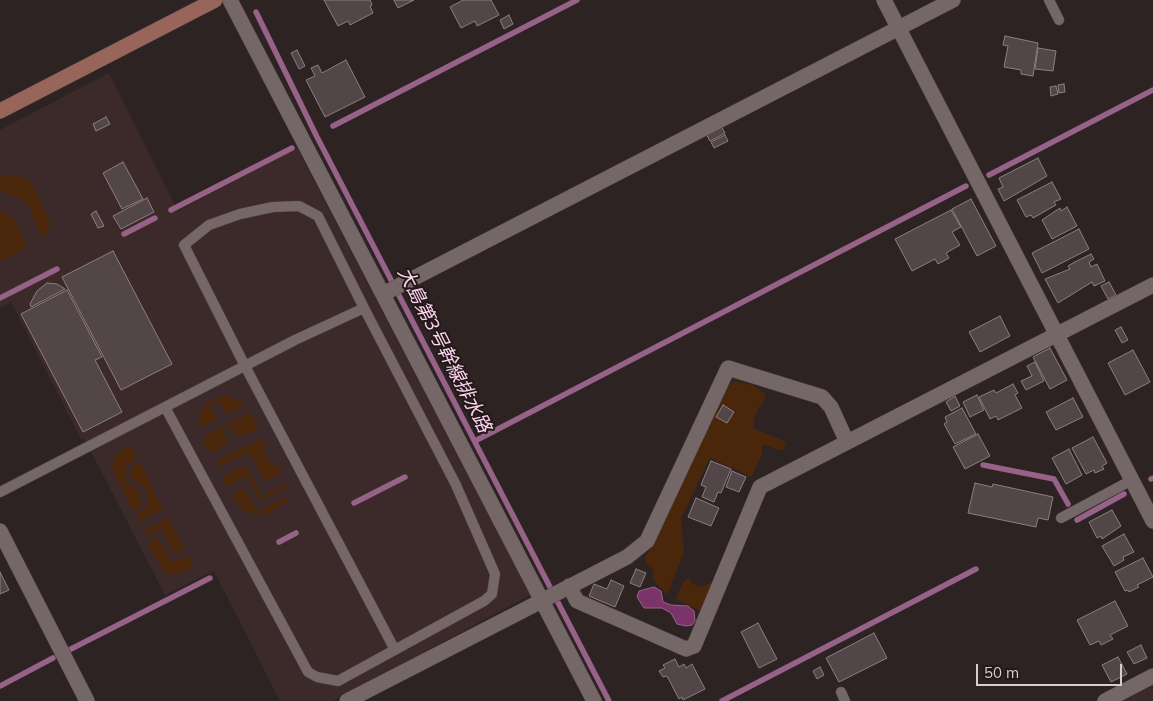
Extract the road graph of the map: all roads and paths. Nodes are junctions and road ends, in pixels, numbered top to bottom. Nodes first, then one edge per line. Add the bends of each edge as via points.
1 (215, 0) edge
2 (230, 0) edge
3 (884, 0) edge
4 (953, 0) edge
5 (1049, 0) edge
6 (1059, 20) dead end
7 (898, 29) junction
8 (0, 111) edge
9 (1153, 285) edge
10 (385, 293) junction
11 (364, 308) junction
12 (1058, 334) junction
13 (245, 366) junction
14 (166, 407) junction
15 (847, 442) junction
16 (1132, 480) junction
17 (0, 492) edge
18 (1061, 518) dead end
19 (1153, 521) edge
20 (0, 531) edge
21 (566, 588) junction
22 (544, 599) junction
23 (395, 650) junction
24 (1153, 676) edge
25 (87, 701) edge
26 (347, 701) edge
27 (594, 701) edge
28 (1105, 701) edge

1 - 8 street
2 - 10 street
3 - 7 street
4 - 7 street
5 - 6 lane
7 - 10 street
7 - 12 street
9 - 12 street
10 - 22 street
11 - 13 lane
11 - 13 lane via 318,216 298,206 273,207 209,224 184,245
11 - 23 lane via 456,486 495,574 492,594 484,601
12 - 15 street
12 - 16 street
13 - 14 lane
13 - 23 lane
14 - 17 lane
14 - 23 lane via 308,672 328,681 338,681
15 - 21 street via 760,487 694,646 686,649 577,601
15 - 21 street via 831,407 822,397 728,368 647,541 627,557
16 - 18 lane
16 - 19 street
20 - 25 street
21 - 22 street
22 - 26 street
22 - 27 street
24 - 28 street

